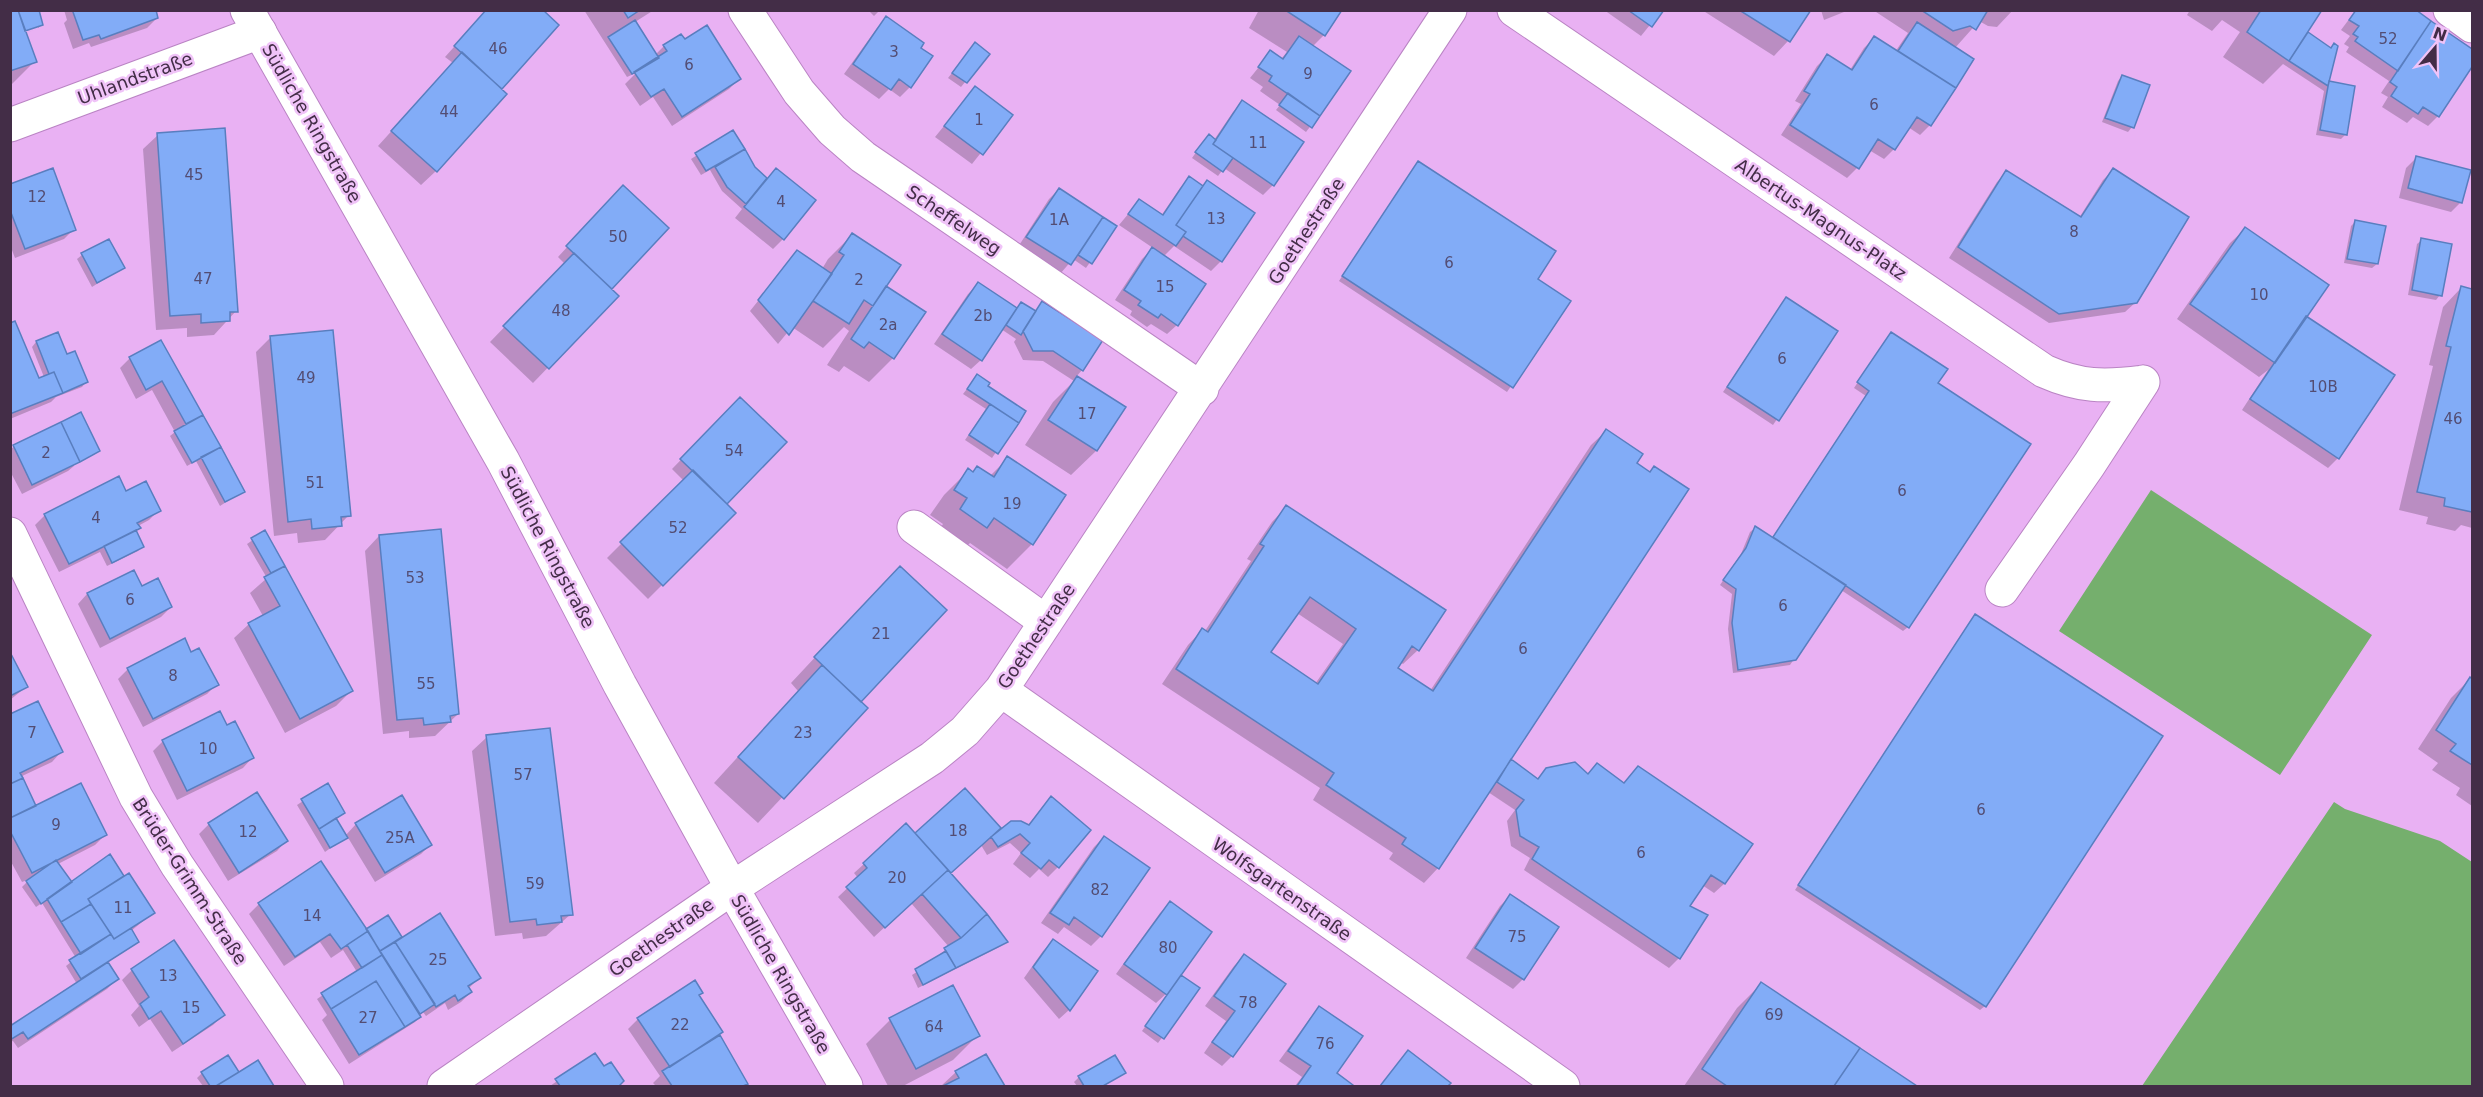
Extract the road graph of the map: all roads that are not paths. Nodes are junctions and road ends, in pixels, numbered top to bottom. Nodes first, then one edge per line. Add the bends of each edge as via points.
1 (745, 10) edge
2 (1450, 10) edge
3 (1514, 10) edge
4 (2450, 10) edge
5 (253, 21) edge
6 (2472, 26) edge
7 (10, 125) edge
8 (1202, 388) junction
9 (914, 527) dead end
10 (10, 534) edge
11 (2002, 590) dead end
12 (1046, 622) junction
13 (1001, 690) junction
14 (732, 888) junction
15 (327, 1086) edge
16 (444, 1086) edge
17 (846, 1086) edge
18 (1563, 1086) edge

1 - 8 street, Scheffelweg via 799,92 832,130 863,156
2 - 8 street, Goethestraße
3 - 11 street, Albertus-Magnus-Platz via 2044,371 2085,385 2143,382
4 - 6 street
5 - 7 street, Uhlandstraße
5 - 14 street, Südliche Ringstraße via 503,461
8 - 12 street, Goethestraße
9 - 12 street
10 - 15 street, Brüder-Grimm-Straße via 146,816
12 - 13 street, Goethestraße
13 - 14 street, Goethestraße via 965,731 932,758
13 - 18 street, Wolfsgartenstraße
14 - 16 street, Goethestraße
14 - 17 street, Südliche Ringstraße

